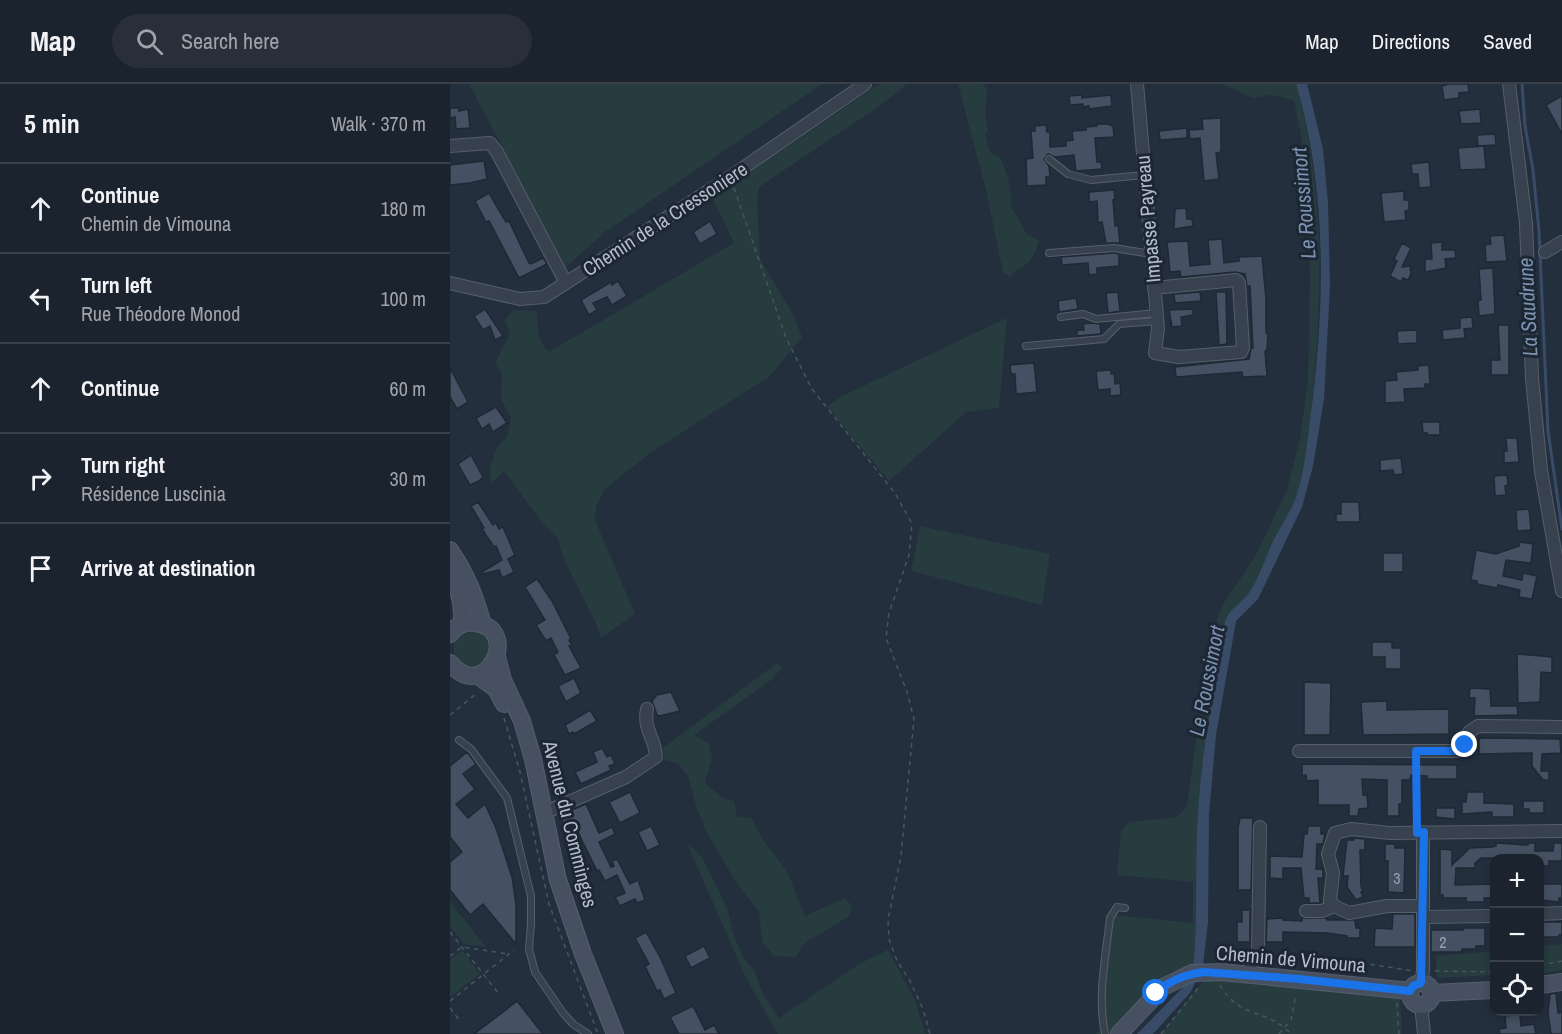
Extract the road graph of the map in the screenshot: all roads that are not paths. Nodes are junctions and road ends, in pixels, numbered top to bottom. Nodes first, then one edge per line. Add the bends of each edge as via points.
1 (865, 84) edge
2 (1137, 84) edge
3 (1509, 84) edge
4 (450, 146) edge
5 (1049, 159) dead end
6 (1144, 175) junction
7 (1562, 242) edge
8 (1545, 252) dead end
9 (1049, 253) dead end
10 (1151, 254) junction
11 (450, 283) edge
12 (566, 283) junction
13 (1154, 288) junction
14 (1157, 317) junction
15 (1061, 318) dead end
16 (1026, 346) dead end
17 (450, 550) edge
18 (450, 569) edge
19 (1562, 591) edge
20 (483, 625) junction
21 (454, 629) edge
22 (497, 657) junction
23 (450, 663) edge
24 (479, 682) junction
25 (647, 709) dead end
26 (1562, 727) edge
27 (459, 741) dead end
28 (1299, 751) dead end
29 (544, 813) junction
30 (1260, 826) dead end
31 (1562, 831) edge
32 (1420, 832) junction
33 (1334, 906) junction
34 (1125, 908) dead end
35 (1306, 911) dead end
36 (1423, 912) junction
37 (1562, 913) edge
38 (1544, 914) edge
39 (1490, 916) edge
40 (1246, 975) junction
41 (1562, 982) edge
42 (1544, 984) edge
43 (1417, 990) junction
44 (1490, 990) edge
45 (588, 1034) edge
46 (605, 1034) edge
47 (615, 1034) edge
48 (1105, 1034) edge
49 (1119, 1034) edge
50 (1424, 1034) edge

1 - 12 street, Chemin de la Cressoniere
2 - 6 street, Impasse Payreau
3 - 19 street via 1526,223 1532,378 1541,471
4 - 12 street via 490,143
5 - 6 lane via 1068,174 1090,180
6 - 10 street, Impasse Payreau
7 - 8 street
9 - 10 lane via 1114,248
10 - 13 street, Impasse Payreau
11 - 12 street, Chemin de la Cressoniere via 533,300
13 - 14 street, Impasse Payreau
13 - 14 street, Impasse Payreau via 1236,280 1243,348 1179,357 1155,353
14 - 15 lane via 1096,319 1083,314
14 - 16 lane via 1119,324 1104,339
17 - 20 main road via 474,591
18 - 21 main road via 463,609
20 - 21 main road via 473,622
20 - 22 main road, Avenue du Comminges via 497,640
22 - 24 main road
22 - 29 main road, Avenue du Comminges via 522,721
23 - 24 main road, Avenue du Comminges
24 - 46 main road, Avenue du Comminges via 496,689 516,731 554,895
25 - 29 street via 645,722 656,757 626,777
26 - 28 street via 1478,726 1469,732 1465,745 1457,751
27 - 45 lane via 471,749 507,798 531,896 529,950 535,972 563,1013
29 - 47 main road, Avenue du Comminges via 558,880
30 - 40 street via 1258,951
31 - 32 street
32 - 33 street via 1335,832 1328,854 1333,873 1330,900
32 - 36 street
33 - 35 street
33 - 36 street via 1348,913 1387,906
34 - 48 lane via 1116,907 1110,918 1102,1000
36 - 39 street
36 - 43 street
37 - 38 street
40 - 43 main road, Chemin de Vimouna
40 - 49 main road, Chemin de Vimouna via 1203,977 1163,987
41 - 42 main road
43 - 44 main road, Chemin de Vimouna
43 - 50 street

